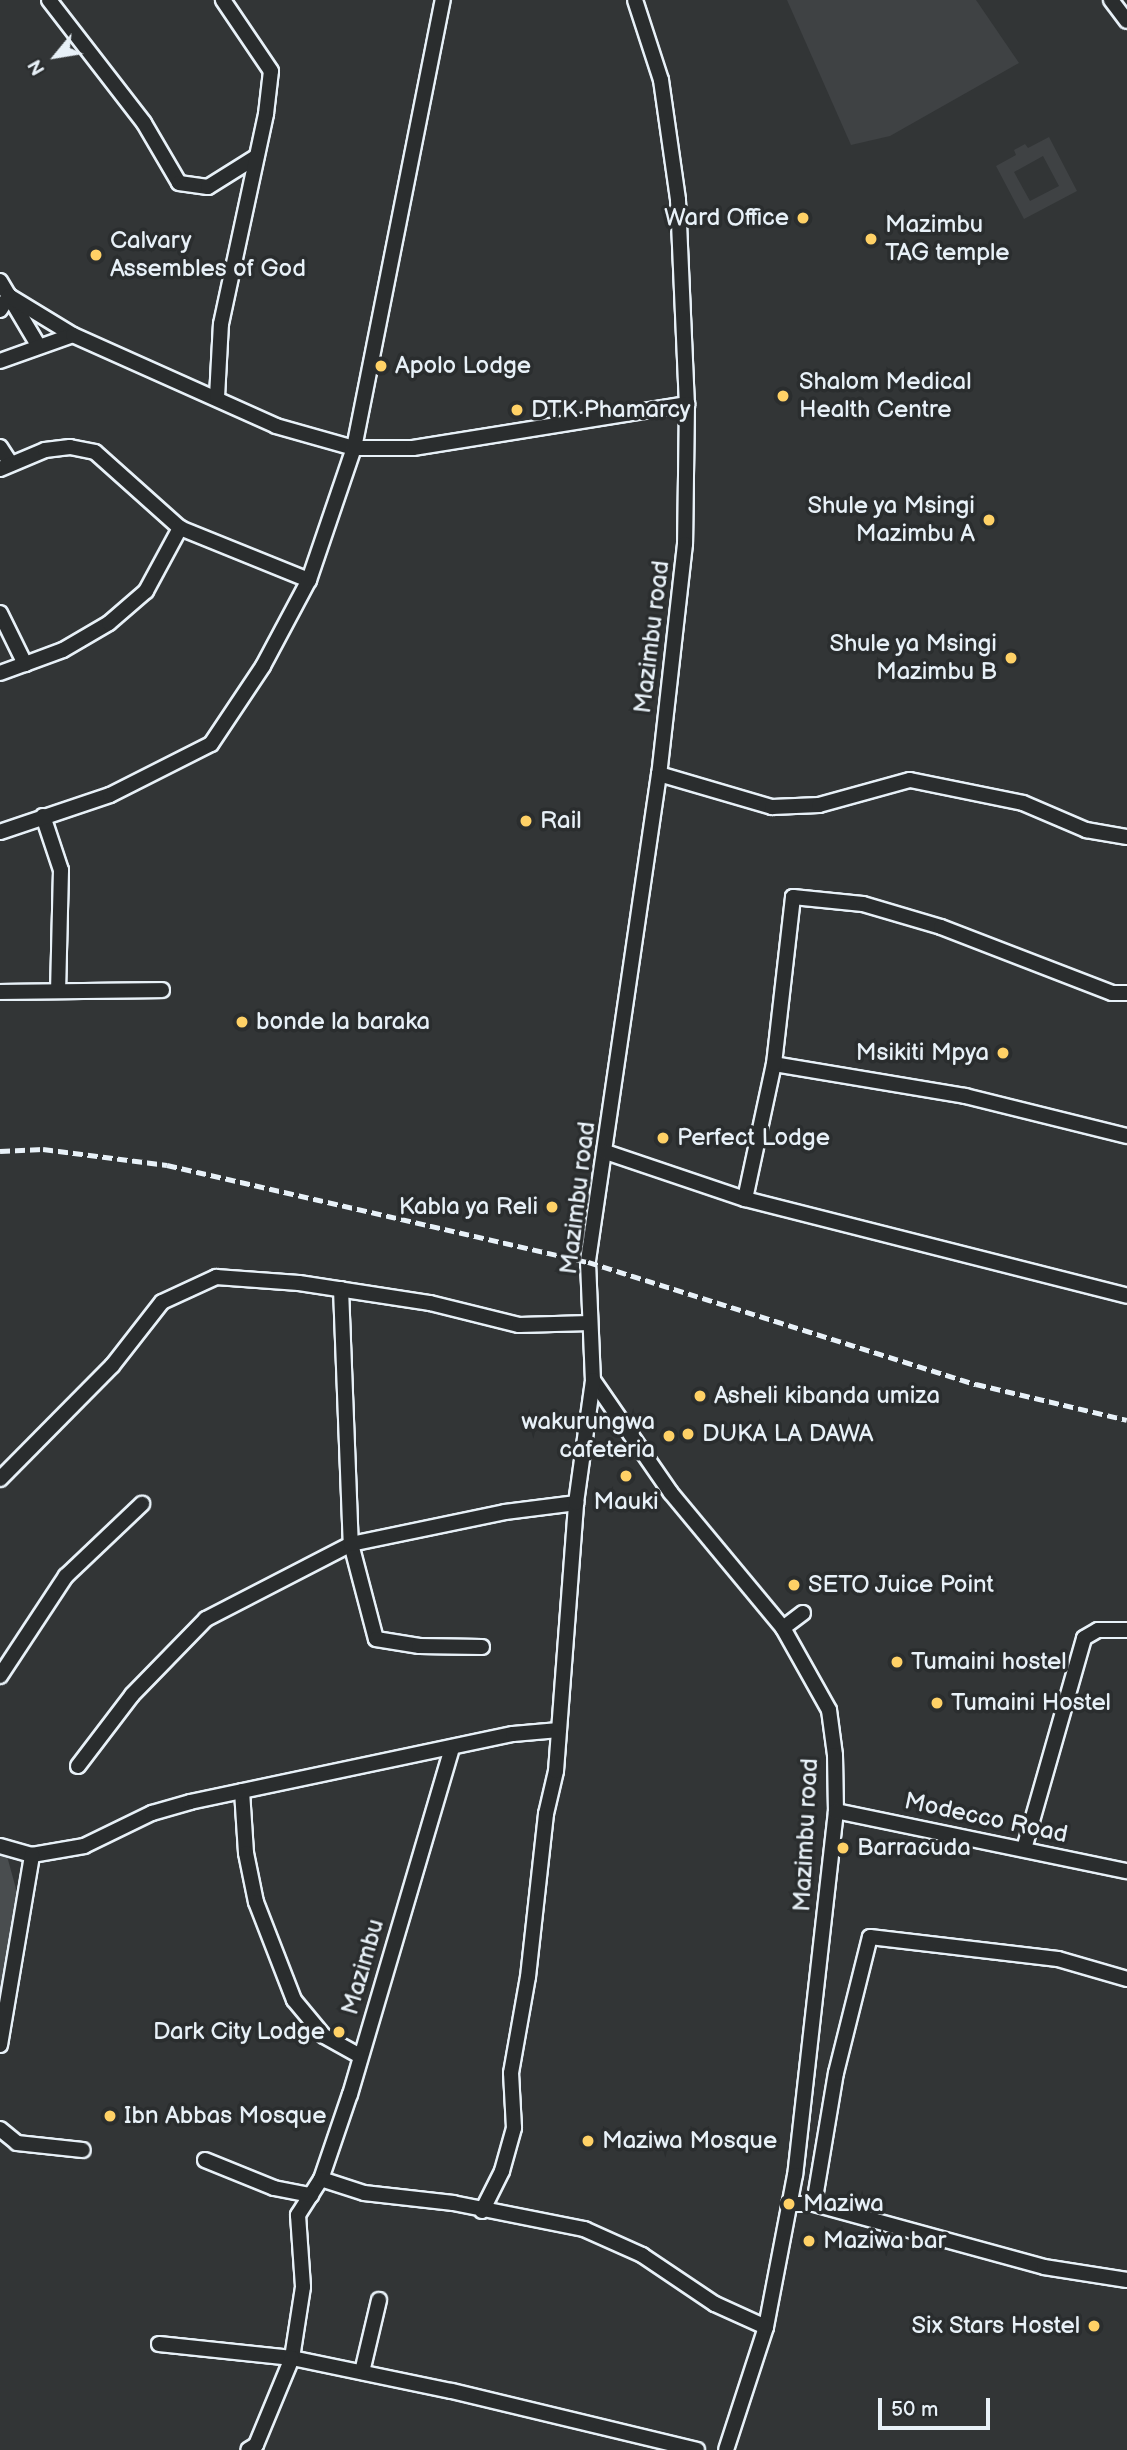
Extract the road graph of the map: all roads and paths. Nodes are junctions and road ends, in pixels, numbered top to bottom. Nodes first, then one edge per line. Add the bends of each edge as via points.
1 (49, 0) edge
2 (223, 0) edge
3 (443, 0) edge
4 (635, 0) edge
5 (1111, 0) edge
6 (1127, 21) edge
7 (256, 157) junction
8 (0, 281) edge
9 (9, 296) junction
10 (0, 310) edge
11 (73, 335) junction
12 (38, 345) junction
13 (0, 361) edge
14 (217, 397) junction
15 (687, 404) junction
16 (0, 447) edge
17 (354, 448) junction
18 (6, 466) edge
19 (180, 528) junction
20 (309, 580) junction
21 (0, 613) edge
22 (25, 664) junction
23 (0, 673) edge
24 (659, 774) junction
25 (43, 816) junction
26 (0, 832) edge
27 (1127, 837) edge
28 (58, 990) junction
29 (162, 990) dead end
30 (0, 992) edge
31 (1127, 993) edge
32 (774, 1064) junction
33 (1127, 1136) edge
34 (606, 1152) junction
35 (746, 1199) junction
36 (341, 1289) junction
37 (1127, 1296) edge
38 (590, 1323) junction
39 (593, 1380) junction
40 (0, 1479) edge
41 (576, 1503) junction
42 (142, 1504) dead end
43 (351, 1544) junction
44 (803, 1613) dead end
45 (783, 1628) junction
46 (1127, 1630) edge
47 (482, 1647) dead end
48 (0, 1676) edge
49 (559, 1730) junction
50 (452, 1748) junction
51 (78, 1766) dead end
52 (242, 1791) junction
53 (836, 1811) junction
54 (0, 1846) edge
55 (1024, 1849) junction
56 (32, 1855) junction
57 (1127, 1871) edge
58 (1127, 1979) edge
59 (0, 2045) edge
60 (358, 2055) junction
61 (0, 2129) edge
62 (83, 2150) dead end
63 (205, 2160) dead end
64 (321, 2179) junction
65 (311, 2195) junction
66 (789, 2204) junction
67 (814, 2204) junction
68 (482, 2211) junction
69 (1127, 2280) edge
70 (379, 2300) dead end
71 (766, 2327) junction
72 (159, 2344) dead end
73 (292, 2358) junction
74 (362, 2372) junction
75 (248, 2450) edge
76 (697, 2450) edge
77 (726, 2450) edge

1 - 7 street via 144,123 179,183 208,187
2 - 7 street via 271,71
3 - 17 street
4 - 15 street, Mazimbu road via 661,80 676,176
5 - 6 street
7 - 14 street via 221,324
8 - 9 street
9 - 10 street
9 - 11 street
9 - 12 street
11 - 12 street
11 - 14 street
12 - 13 street
14 - 17 street via 276,426
15 - 17 street via 413,447
15 - 24 street, Mazimbu road via 685,544
16 - 18 street
17 - 20 street
18 - 19 street via 45,450 70,447 94,453
19 - 20 street
19 - 22 street via 146,591 75,643
20 - 25 street via 263,666 211,744 110,795
21 - 22 street
22 - 23 street
24 - 27 street via 772,807 819,805 910,780 1023,803 1086,830
24 - 34 street, Mazimbu road
25 - 26 street
25 - 28 street via 61,870
28 - 29 street
28 - 30 street
31 - 32 street via 1112,993 941,927 863,904 793,897
32 - 33 street via 965,1096
32 - 35 street
34 - 35 street
34 - 38 street, Mazimbu road via 588,1262
35 - 37 street
36 - 38 street via 430,1303 519,1325
36 - 40 street via 216,1277 172,1294 111,1366
36 - 43 street
38 - 39 street, Mazimbu road
39 - 41 street
39 - 45 street, Mazimbu road via 671,1493
41 - 43 street via 505,1512
41 - 49 street
42 - 48 street via 66,1576
43 - 47 street via 376,1639 419,1646
43 - 51 street via 206,1619 132,1695
44 - 45 street
45 - 53 street, Mazimbu road via 830,1710
46 - 55 street via 1098,1630 1084,1638
49 - 50 street via 513,1734
49 - 68 street via 528,1978 511,2073 514,2128 502,2171
50 - 52 street
50 - 60 street, Mazimbu via 411,1879 379,2005
52 - 56 street via 152,1813 84,1846
52 - 60 street via 246,1853 256,1902 295,2000 324,2036
53 - 55 street, Modecco Road
53 - 66 street, Mazimbu road
54 - 56 street
55 - 57 street, Modecco Road
56 - 59 street
58 - 67 street via 1058,1959 870,1937 836,2073
60 - 64 street, Mazimbu
61 - 62 street via 17,2143
63 - 65 street via 274,2188
64 - 65 street, Mazimbu
64 - 68 street via 365,2193
65 - 73 street, Mazimbu via 298,2215 303,2287
66 - 67 street
66 - 71 street, Mazimbu road
67 - 69 street via 1044,2267
68 - 71 street via 584,2228 642,2255 715,2304
70 - 74 street
71 - 77 street, Mazimbu road
72 - 73 street
73 - 74 street
73 - 75 street via 256,2445
74 - 76 street

